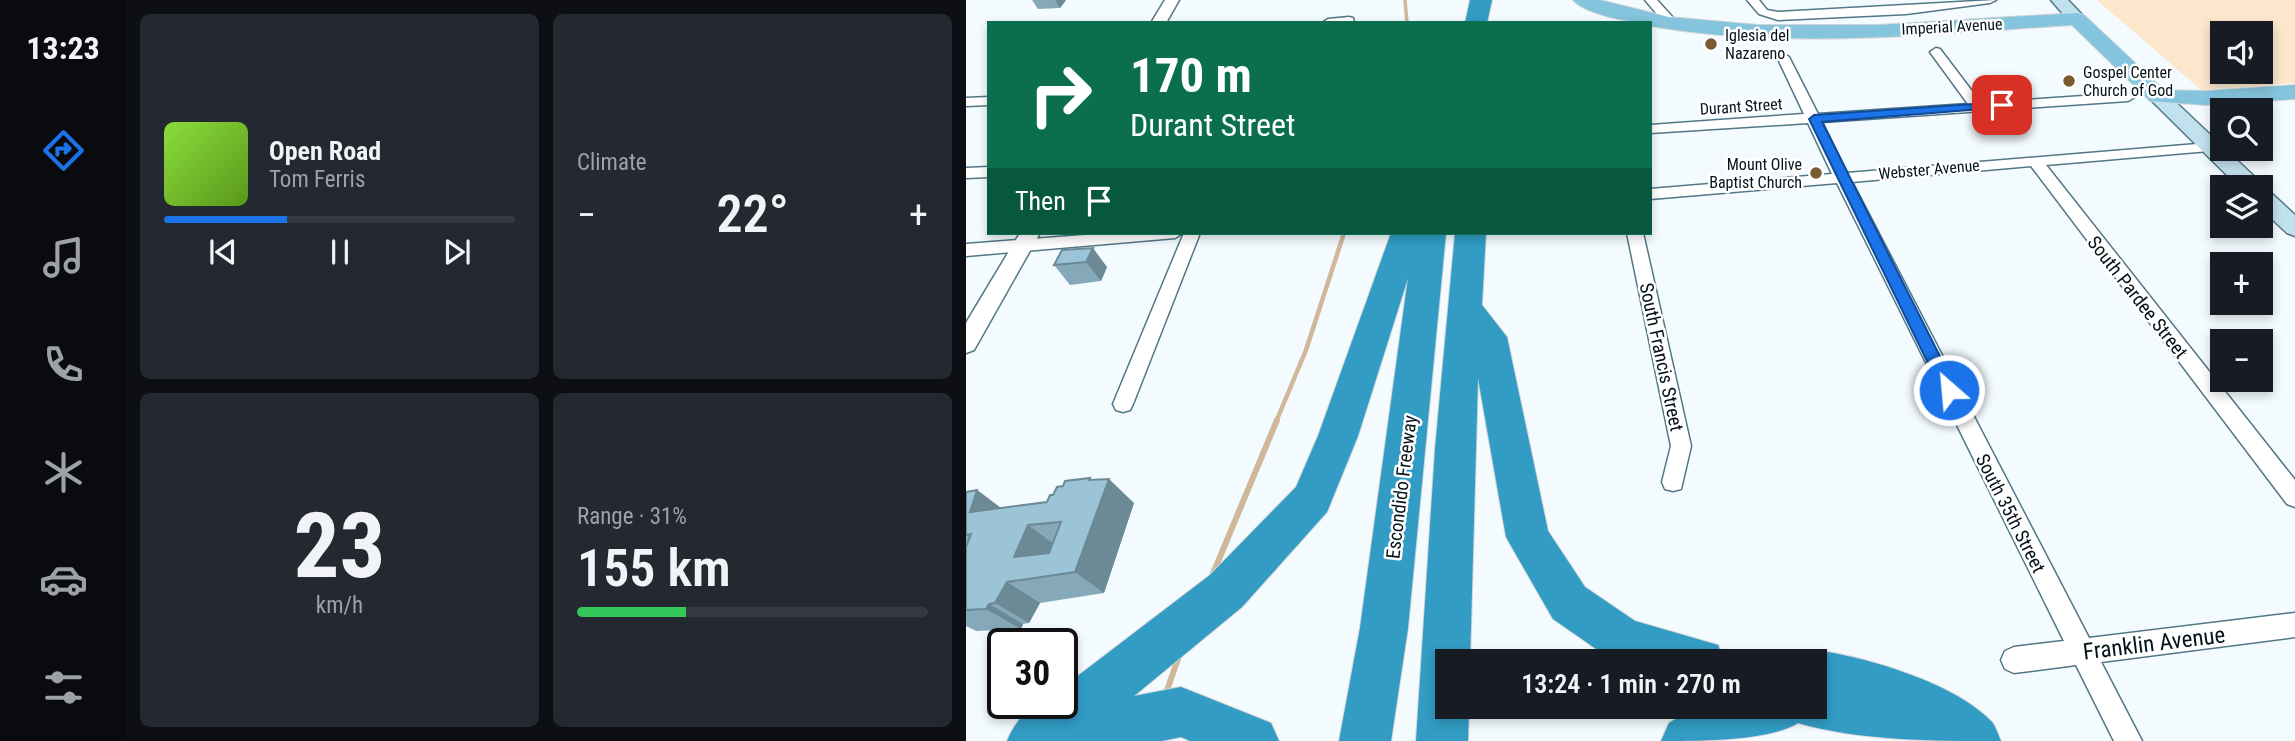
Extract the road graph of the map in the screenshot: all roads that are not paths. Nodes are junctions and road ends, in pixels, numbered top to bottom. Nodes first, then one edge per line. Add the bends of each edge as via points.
1 (1172, 0) edge
2 (1583, 0) edge
3 (1651, 0) edge
4 (1753, 0) edge
5 (1990, 0) edge
6 (2059, 0) edge
7 (1496, 8) edge
8 (2077, 19) junction
9 (1159, 21) edge
10 (1479, 21) edge
11 (1651, 21) edge
12 (1652, 21) edge
13 (1673, 25) junction
14 (1936, 52) dead end
15 (1783, 57) dead end
16 (2295, 92) edge
17 (2158, 96) junction
18 (2128, 97) dead end
19 (987, 101) edge
20 (966, 102) edge
21 (1977, 107) junction
22 (1814, 119) junction
23 (1652, 129) edge
24 (2209, 147) junction
25 (2035, 161) junction
26 (977, 172) edge
27 (2239, 175) edge
28 (1841, 177) junction
29 (966, 188) edge
30 (1652, 194) edge
31 (2273, 207) edge
32 (2295, 228) edge
33 (1126, 235) edge
34 (1191, 235) edge
35 (1405, 235) edge
36 (1430, 235) edge
37 (1470, 235) edge
38 (1635, 235) edge
39 (1027, 239) edge
40 (966, 250) edge
41 (1465, 308) junction
42 (966, 344) edge
43 (1123, 404) dead end
44 (1673, 482) dead end
45 (2295, 497) edge
46 (2295, 625) edge
47 (1652, 649) edge
48 (2081, 652) junction
49 (2014, 660) dead end
50 (1827, 675) edge
51 (1827, 707) edge
52 (1729, 719) edge
53 (1085, 734) edge
54 (1032, 741) edge
55 (1253, 741) edge
56 (1365, 741) edge
57 (1442, 741) edge
58 (1687, 741) edge
59 (1932, 741) edge
60 (1975, 741) edge
61 (2128, 741) edge

1 - 9 street
2 - 11 main road, Imperial Avenue
3 - 13 street
4 - 5 street via 1763,12 1778,16 1906,10
6 - 8 main road
7 - 10 highway
8 - 13 main road, Imperial Avenue via 1835,32
8 - 17 main road
12 - 13 main road, Imperial Avenue
14 - 21 street
15 - 22 street, South 35th Street
16 - 17 main road
17 - 24 main road
18 - 21 street, Durant Street
19 - 20 street
21 - 22 street, Durant Street
22 - 23 street, Durant Street
22 - 28 street, South 35th Street
24 - 25 street, Webster Avenue
24 - 27 main road
25 - 28 street, Webster Avenue
25 - 45 street, South Pardee Street
26 - 29 street
28 - 30 street, Webster Avenue
28 - 48 street, South 35th Street
31 - 32 main road
33 - 39 street
34 - 43 street
35 - 54 highway via 1338,436 1312,499 1226,591
36 - 56 highway, Escondido Freeway via 1386,615
37 - 41 highway
38 - 44 street, South Francis Street via 1681,446
39 - 40 street
39 - 42 street
41 - 47 highway via 1489,337 1528,537 1569,603 1625,642
41 - 57 highway
46 - 48 street, Franklin Avenue
48 - 49 street, Franklin Avenue
48 - 61 street, South 35th Street
50 - 60 highway via 1885,690 1955,723
51 - 59 highway via 1872,714
52 - 58 highway via 1708,726
53 - 55 highway via 1181,712

